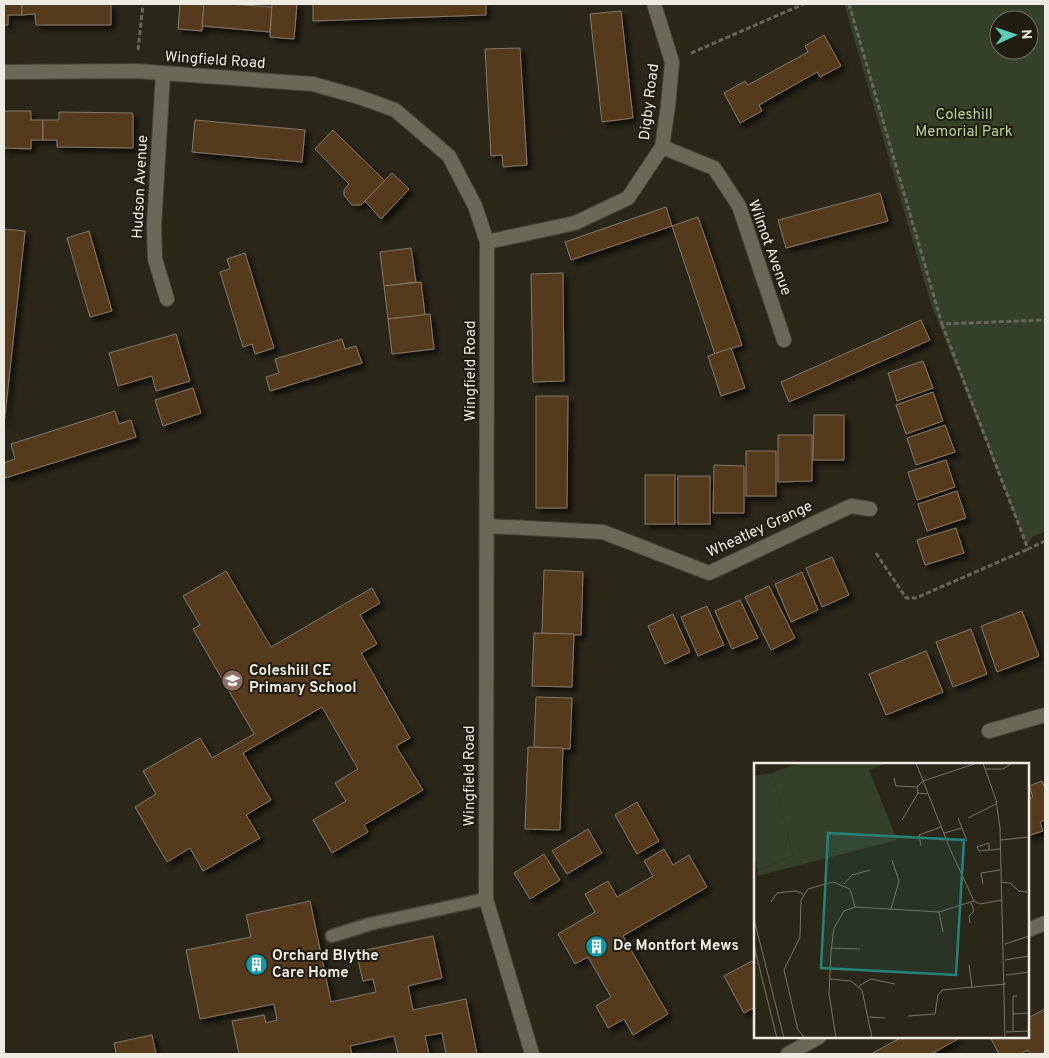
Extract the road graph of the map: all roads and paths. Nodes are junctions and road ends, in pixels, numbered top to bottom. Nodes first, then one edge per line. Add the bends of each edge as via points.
1 (143, 4) edge
2 (654, 4) edge
3 (804, 4) edge
4 (849, 4) edge
5 (672, 62) junction
6 (135, 71) junction
7 (4, 72) edge
8 (163, 74) junction
9 (662, 147) junction
10 (487, 242) junction
11 (167, 299) dead end
12 (1045, 320) edge
13 (942, 324) junction
14 (784, 340) dead end
15 (870, 509) dead end
16 (487, 526) junction
17 (1045, 541) edge
18 (1028, 549) junction
19 (876, 552) dead end
20 (1045, 715) edge
21 (989, 731) dead end
22 (486, 899) junction
23 (1045, 923) edge
24 (1029, 930) edge
25 (332, 936) dead end
26 (818, 1038) edge
27 (532, 1054) edge
28 (788, 1054) edge

1 - 6 path
2 - 5 street, Digby Road
3 - 5 path
4 - 13 path
5 - 9 street, Digby Road
6 - 7 street, Wingfield Road
6 - 8 street, Wingfield Road
8 - 10 street, Wingfield Road via 313,84 395,110 450,156 475,206
8 - 11 street, Hudson Avenue via 154,234 155,259
9 - 10 street, Digby Road via 628,198 575,223
9 - 14 street, Wilmot Avenue via 714,168 739,206
10 - 16 street, Wingfield Road
12 - 13 path
13 - 18 path
15 - 16 street, Wheatley Grange via 851,506 709,573 603,532
16 - 22 street, Wingfield Road
17 - 18 path
18 - 19 path via 916,598 906,598
20 - 21 street
22 - 25 lane via 370,924
22 - 27 street, Wingfield Road
23 - 24 street
26 - 28 street

